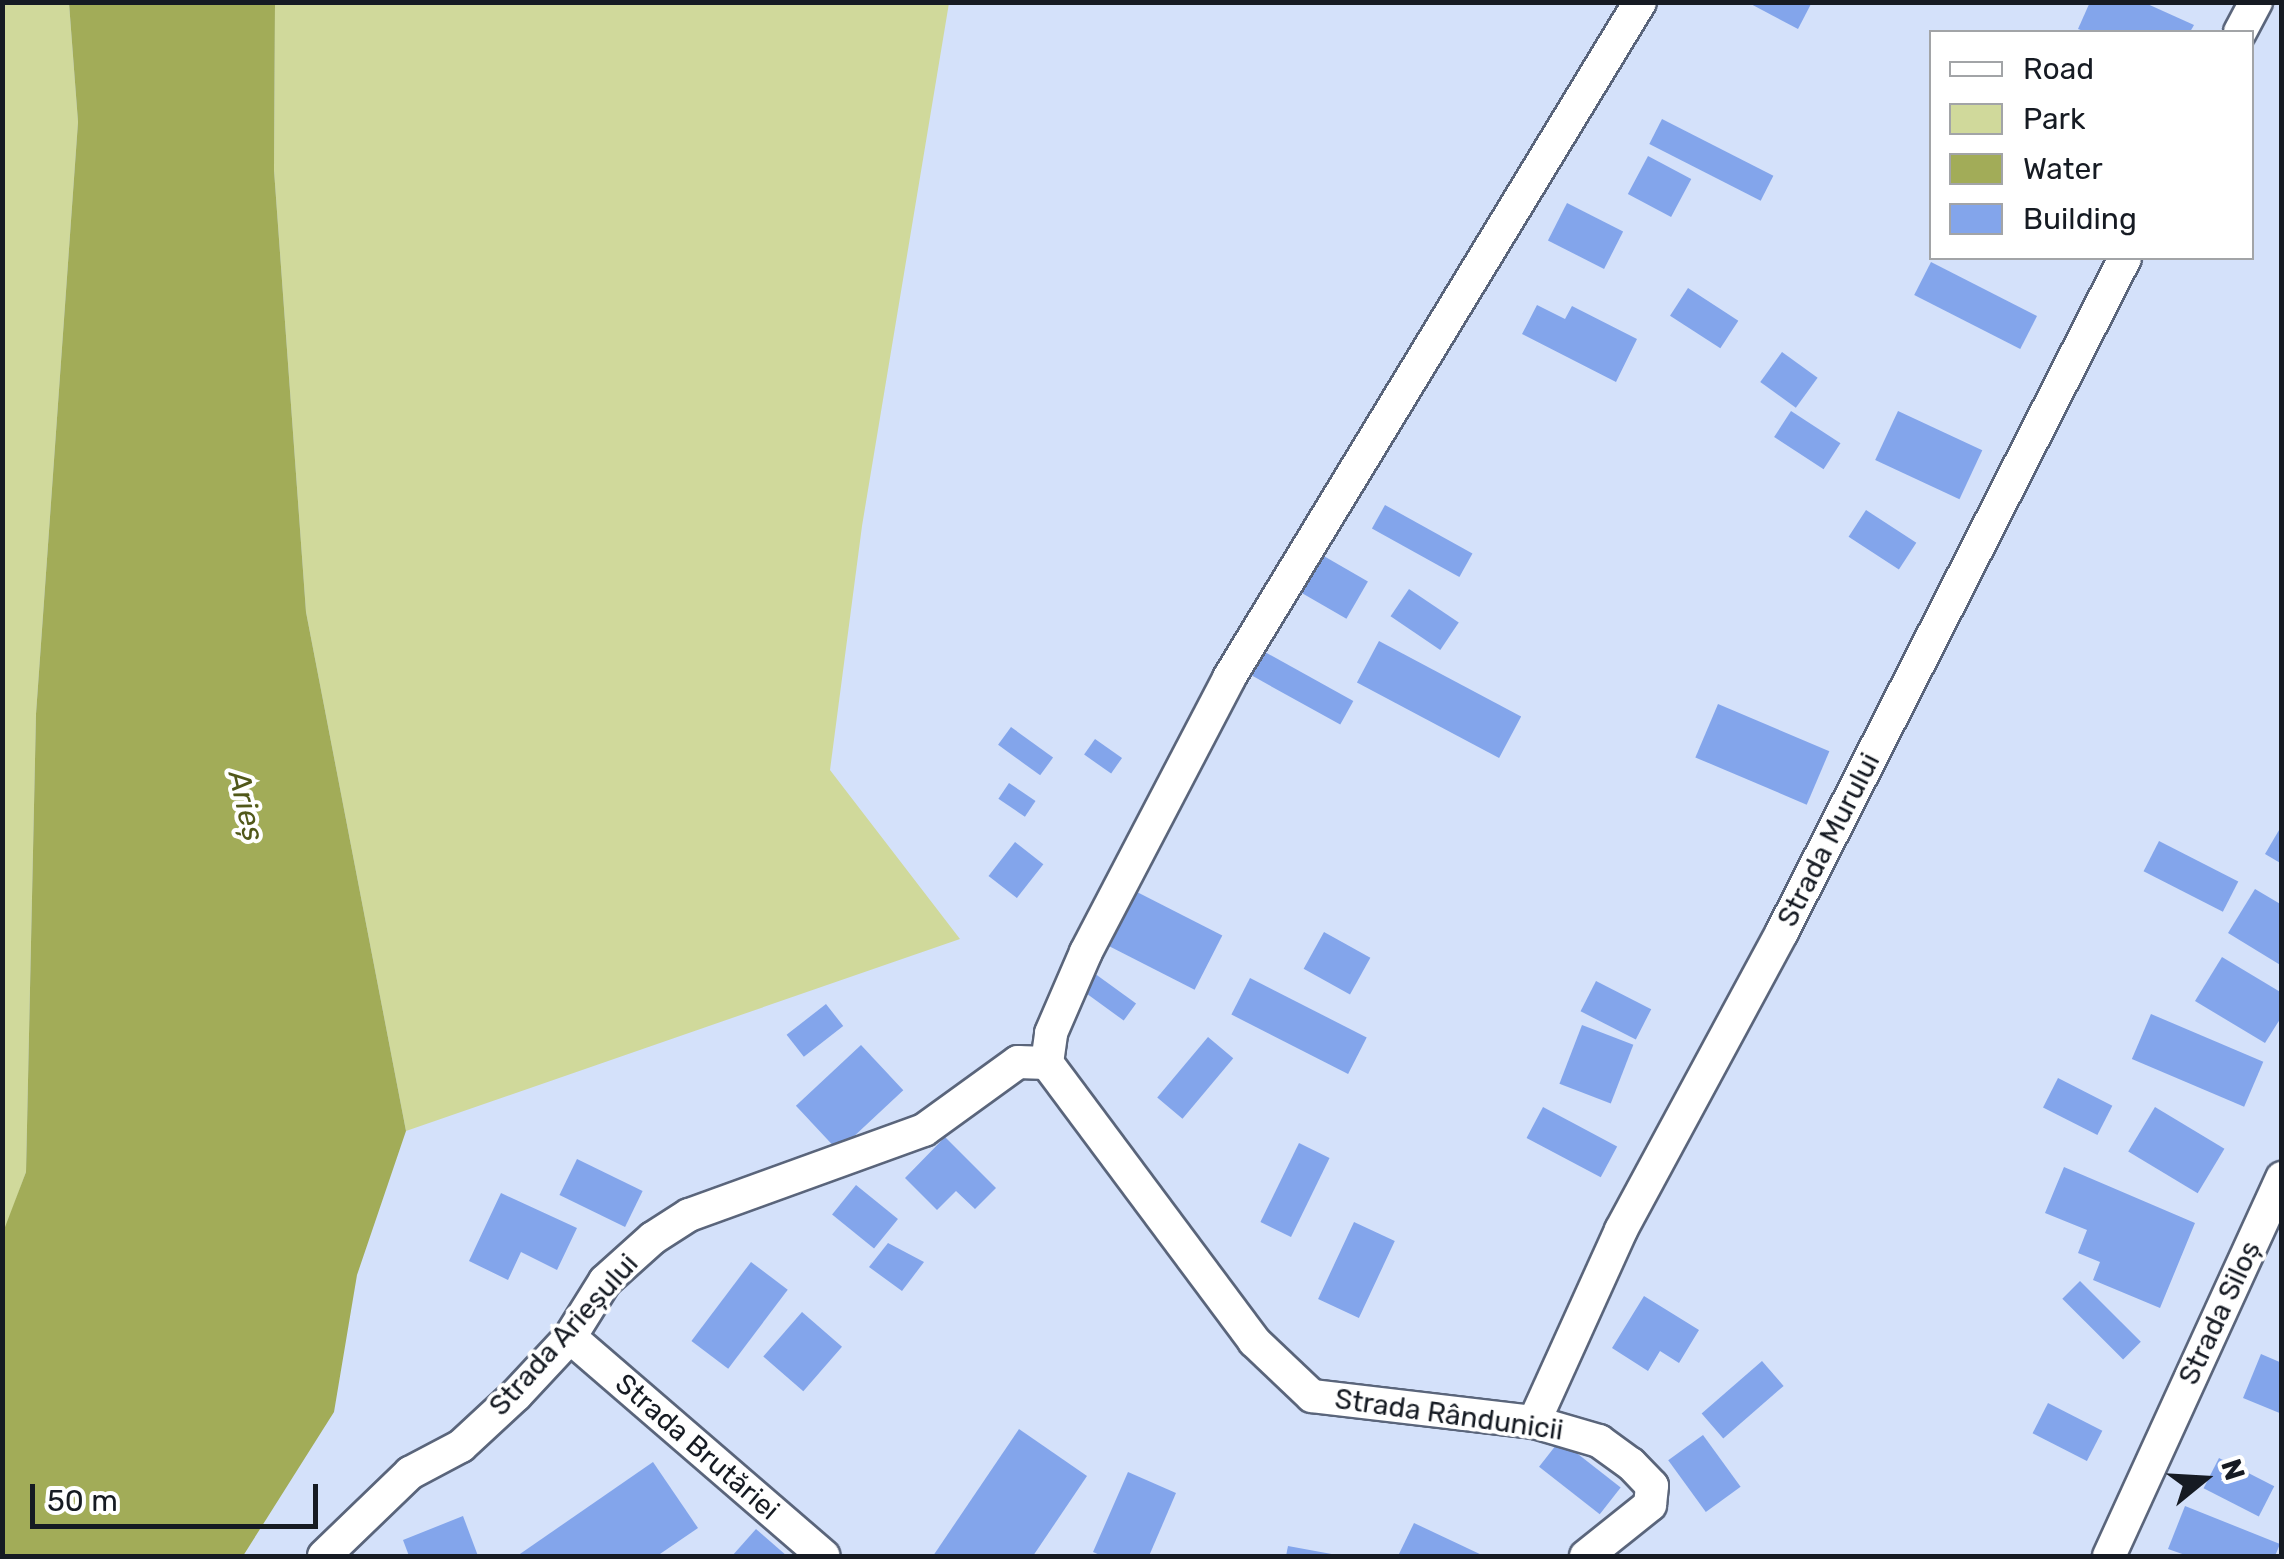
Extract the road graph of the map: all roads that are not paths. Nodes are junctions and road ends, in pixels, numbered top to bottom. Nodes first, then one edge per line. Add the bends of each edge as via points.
1 (1640, 2) edge
2 (2256, 2) edge
3 (2241, 30) edge
4 (2124, 260) edge
5 (1047, 1063) junction
6 (2282, 1178) edge
7 (570, 1337) junction
8 (1534, 1422) junction
9 (324, 1556) edge
10 (824, 1556) edge
11 (1586, 1556) edge
12 (2109, 1556) edge

1 - 5 street via 1229,678 1086,952 1051,1032
2 - 3 street
4 - 8 street, Strada Murului via 1782,932 1620,1230
5 - 7 street, Strada Arieșului via 1018,1062 924,1130 688,1215 605,1281
5 - 8 street, Strada Rândunicii via 1254,1341 1312,1396
6 - 12 street, Strada Siloș
7 - 9 street, Strada Arieșului via 461,1446 410,1473
7 - 10 street, Strada Brutăriei
8 - 11 street, Strada Rândunicii via 1598,1441 1652,1486 1650,1505

